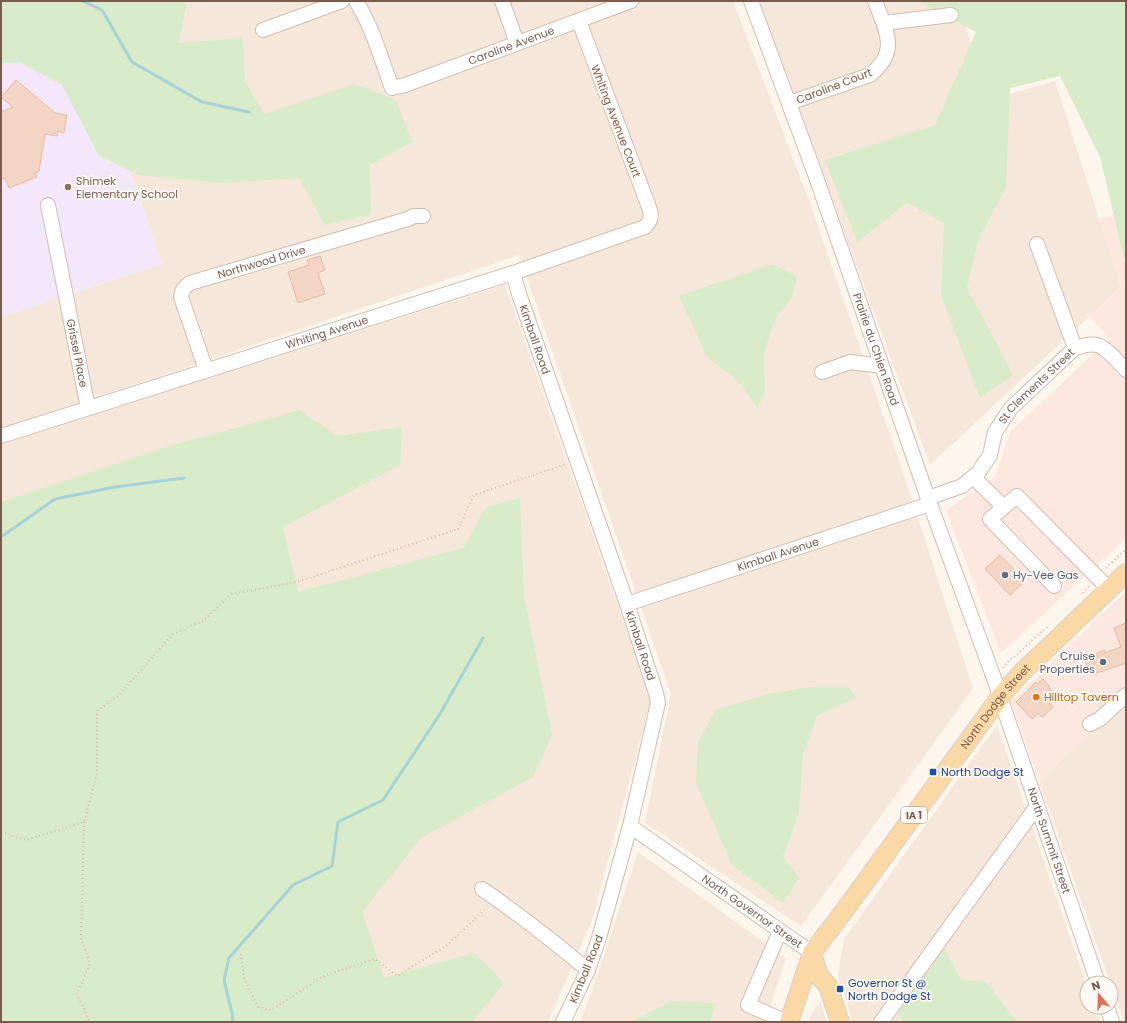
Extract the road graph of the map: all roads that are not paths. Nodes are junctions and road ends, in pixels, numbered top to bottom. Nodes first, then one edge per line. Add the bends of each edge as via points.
1 (342, 1) edge
2 (356, 1) edge
3 (502, 1) edge
4 (631, 1) edge
5 (750, 1) edge
6 (875, 1) edge
7 (951, 15) dead end
8 (579, 21) junction
9 (884, 23) junction
10 (263, 30) dead end
11 (517, 43) junction
12 (789, 103) junction
13 (48, 205) dead end
14 (423, 216) dead end
15 (650, 221) joint
16 (1037, 244) dead end
17 (513, 273) junction
18 (1075, 348) junction
19 (882, 366) junction
20 (206, 370) junction
21 (1126, 370) edge
22 (822, 372) dead end
23 (88, 408) junction
24 (1, 436) edge
25 (973, 477) junction
26 (929, 501) junction
27 (1004, 507) junction
28 (1126, 573) edge
29 (1054, 586) dead end
30 (1109, 589) junction
31 (627, 604) junction
32 (1126, 695) edge
33 (1000, 698) junction
34 (1090, 724) dead end
35 (1037, 806) junction
36 (630, 826) junction
37 (482, 889) dead end
38 (780, 931) junction
39 (827, 933) junction
40 (812, 953) junction
41 (588, 970) junction
42 (1095, 975) edge
43 (828, 986) junction
44 (797, 996) junction
45 (563, 1022) edge
46 (788, 1022) edge
47 (840, 1022) edge
48 (881, 1022) edge

1 - 10 street
2 - 11 street, Caroline Avenue via 371,29 392,88
3 - 11 street
4 - 8 street, Caroline Avenue
5 - 12 street, Prairie du Chien Road
6 - 9 street, Caroline Court
7 - 9 street
8 - 11 street, Caroline Avenue
8 - 15 street, Whiting Avenue Court via 650,210
9 - 12 street, Caroline Court via 889,40 888,51 885,60 870,75
12 - 19 street, Prairie du Chien Road
13 - 23 street, Grissel Place
14 - 20 street, Northwood Drive via 414,216 185,286 181,297
15 - 17 street, Whiting Avenue via 645,227
16 - 18 street, St Clements Street
17 - 20 street, Whiting Avenue
17 - 31 street, Kimball Road
18 - 21 street via 1098,345
18 - 25 street, St Clements Street via 1011,408 995,432 990,455
19 - 22 street via 850,362
19 - 26 street, Prairie du Chien Road
20 - 23 street, Whiting Avenue
23 - 24 street, Whiting Avenue
25 - 26 street, St Clements Street via 962,486
25 - 27 street
26 - 31 street, Kimball Avenue
26 - 33 street, Prairie du Chien Road
27 - 29 street via 990,519
27 - 30 street via 1017,496
28 - 30 main road, North Dodge Street / IA 1
30 - 33 main road, North Dodge Street / IA 1 via 1022,672
31 - 36 street, Kimball Road via 658,703
32 - 34 street via 1100,719
33 - 35 street, North Summit Street
33 - 39 main road, North Dodge Street / IA 1
35 - 42 street, North Summit Street
35 - 48 street
36 - 38 street, North Governor Street
36 - 41 street, Kimball Road via 600,938
37 - 41 street via 545,934
38 - 40 street, North Governor Street
38 - 46 street via 748,1005
39 - 40 main road, North Dodge Street / IA 1
39 - 43 main road
40 - 43 main road, North Governor Street via 819,976
40 - 44 main road, North Dodge Street / IA 1
41 - 45 street, Kimball Road
43 - 44 main road via 811,986
43 - 47 main road, North Governor Street
44 - 46 main road, North Dodge Street / IA 1

